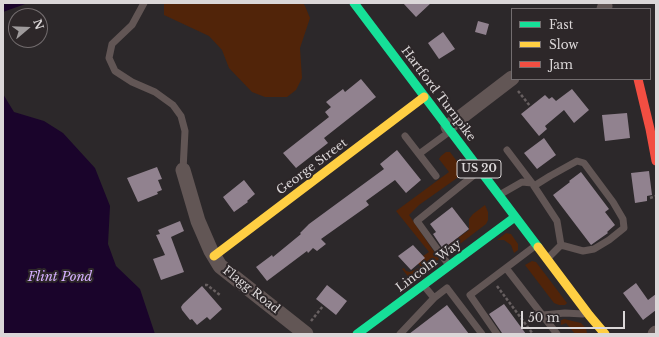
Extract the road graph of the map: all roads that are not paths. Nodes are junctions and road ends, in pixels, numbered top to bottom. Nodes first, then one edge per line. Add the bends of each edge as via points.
1 (144, 3) edge
2 (354, 3) edge
3 (511, 79) edge
4 (638, 80) edge
5 (424, 97) junction
6 (449, 129) junction
7 (405, 136) dead end
8 (507, 150) dead end
9 (419, 154) junction
10 (656, 160) edge
11 (183, 170) joint
12 (480, 170) junction
13 (436, 176) dead end
14 (533, 184) junction
15 (499, 195) junction
16 (515, 217) junction
17 (536, 244) junction
18 (561, 245) junction
19 (214, 256) junction
20 (547, 259) junction
21 (449, 266) junction
22 (506, 268) junction
23 (424, 284) junction
24 (434, 298) junction
25 (589, 315) junction
26 (542, 316) junction
27 (304, 333) edge
28 (357, 334) edge
29 (400, 334) edge
30 (482, 334) edge
31 (497, 334) edge
32 (557, 334) edge
33 (605, 334) edge

1 - 11 lane via 132,25 112,44 109,58 115,71 155,92 181,116 185,132
2 - 5 street, Hartford Turnpike / US 20
3 - 6 street
4 - 10 street
5 - 6 street, Hartford Turnpike / US 20
5 - 19 street, George Street
6 - 9 lane
6 - 12 street, Hartford Turnpike / US 20
7 - 9 lane
8 - 14 lane
9 - 13 lane
11 - 19 street, Flagg Road via 198,221
12 - 15 street, Hartford Turnpike / US 20
12 - 21 lane via 418,221
14 - 15 lane via 522,182
14 - 18 lane via 557,221
14 - 18 lane via 577,161 584,164 623,219 624,228 594,249 583,252
15 - 16 street, Hartford Turnpike / US 20
16 - 17 street, Hartford Turnpike / US 20
16 - 21 street, Lincoln Way
17 - 20 street, Hartford Turnpike / US 20
17 - 22 lane
18 - 20 lane
19 - 27 street, Flagg Road via 220,266
20 - 25 street, Hartford Turnpike / US 20
21 - 23 street, Lincoln Way
22 - 26 lane
22 - 31 lane via 470,295
23 - 24 lane
23 - 28 street, Lincoln Way
24 - 29 lane
24 - 30 lane via 447,288
25 - 26 lane via 565,312
25 - 33 street, Hartford Turnpike / US 20
26 - 32 lane

